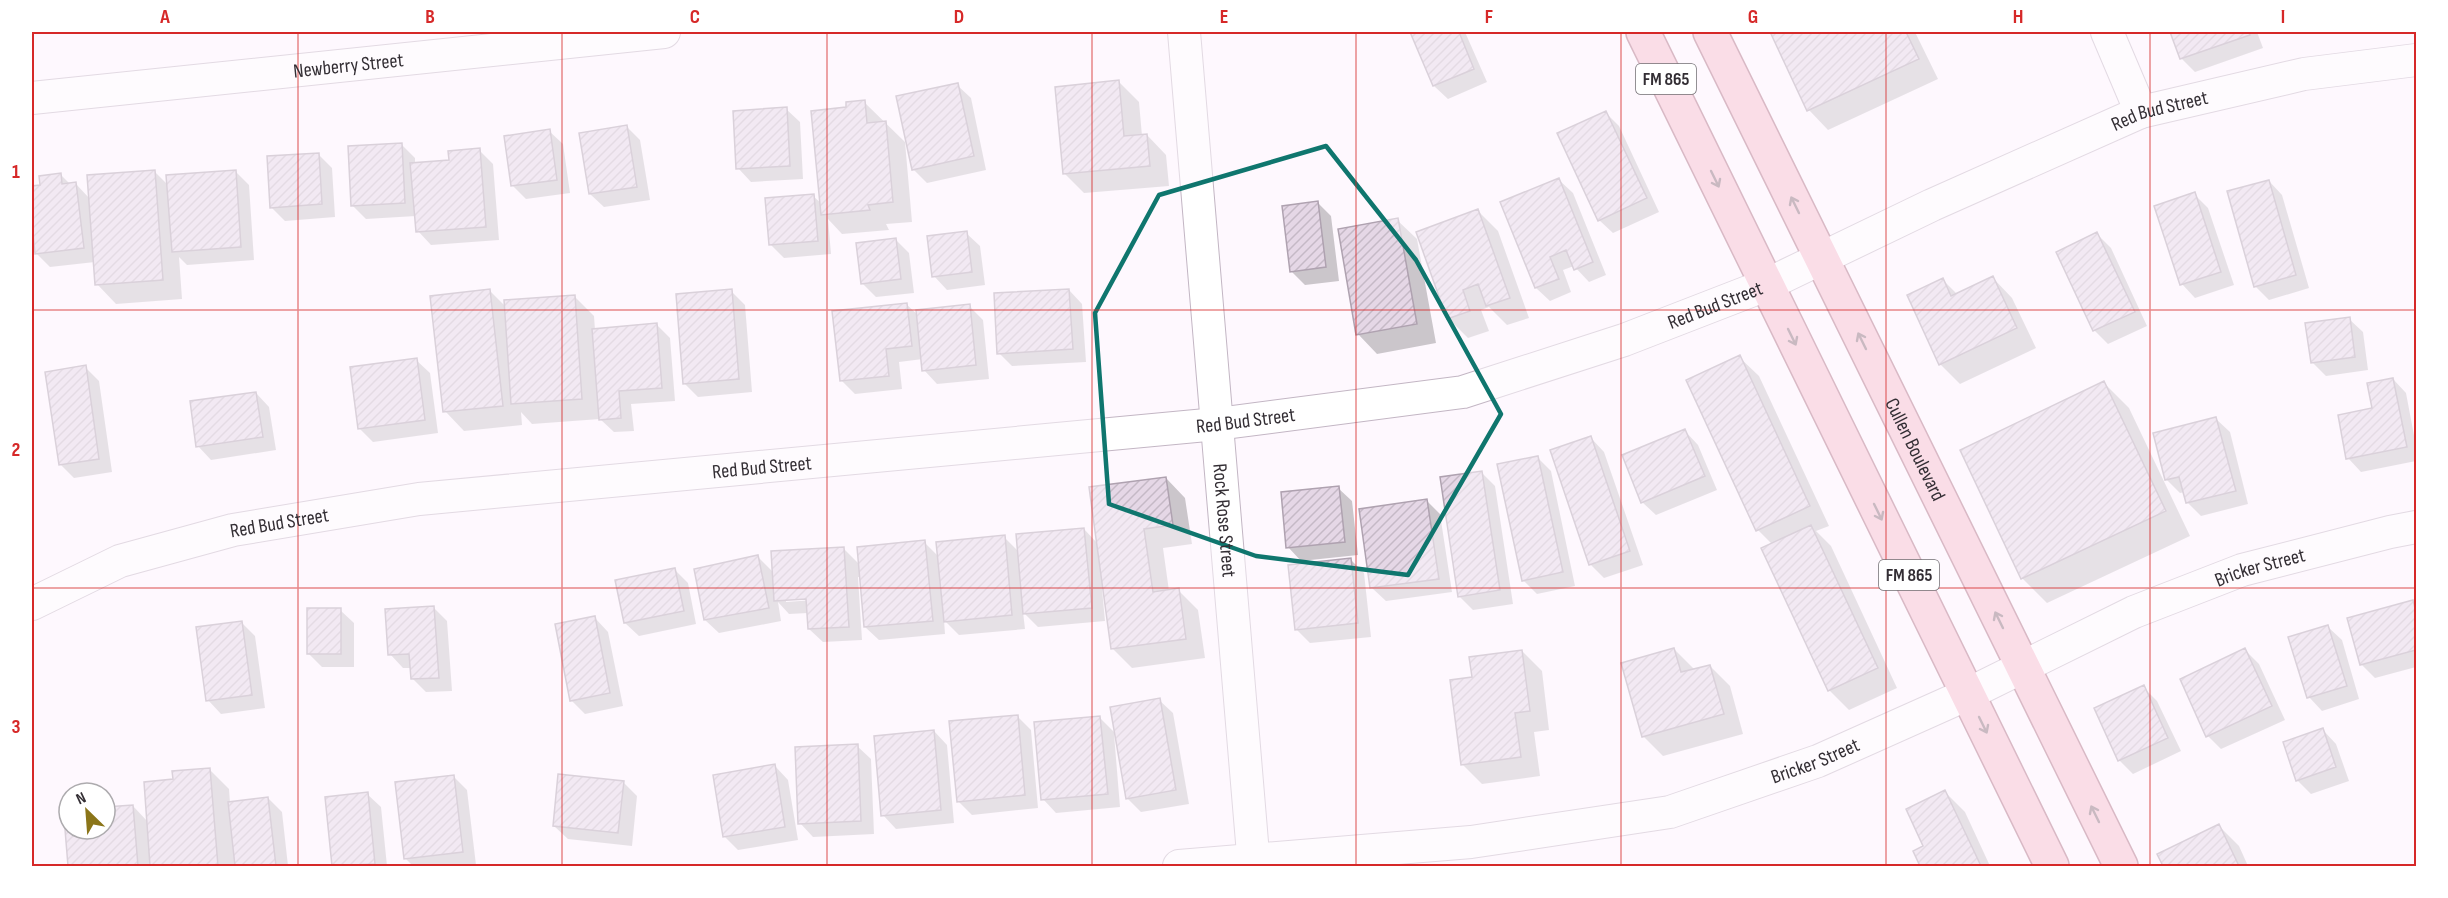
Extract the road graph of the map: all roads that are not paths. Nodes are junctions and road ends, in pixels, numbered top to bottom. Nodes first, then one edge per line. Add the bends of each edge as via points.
1 (664, 32) edge
2 (1184, 32) edge
3 (1643, 32) edge
4 (1710, 32) edge
5 (2107, 32) edge
6 (2416, 60) edge
7 (32, 98) edge
8 (2141, 112) junction
9 (1821, 258) junction
10 (1766, 285) junction
11 (1217, 424) junction
12 (2416, 528) edge
13 (32, 604) edge
14 (2022, 667) junction
15 (1968, 694) junction
16 (1254, 863) edge
17 (1179, 867) edge
18 (2052, 867) edge
19 (2121, 867) edge

1 - 7 street, Newberry Street
2 - 11 street, Rock Rose Street
3 -> 10 main road, FM 865
9 -> 4 main road, Cullen Boulevard / FM 865
5 - 8 street
6 - 8 street, Red Bud Street via 2304,74
8 - 9 street, Red Bud Street
9 - 10 street, Red Bud Street
14 -> 9 main road, Cullen Boulevard / FM 865
10 - 11 street, Red Bud Street via 1624,340 1463,392
10 -> 15 main road, FM 865
11 - 13 street, Red Bud Street via 419,500 233,530 120,561
11 - 16 street, Rock Rose Street
12 - 14 street, Bricker Street via 2242,570 2134,612
14 - 15 street, Bricker Street
19 -> 14 main road, Cullen Boulevard / FM 865
15 - 16 street, Bricker Street via 1818,761 1670,812 1471,842
15 -> 18 main road, FM 865
16 - 17 street, Bricker Street

